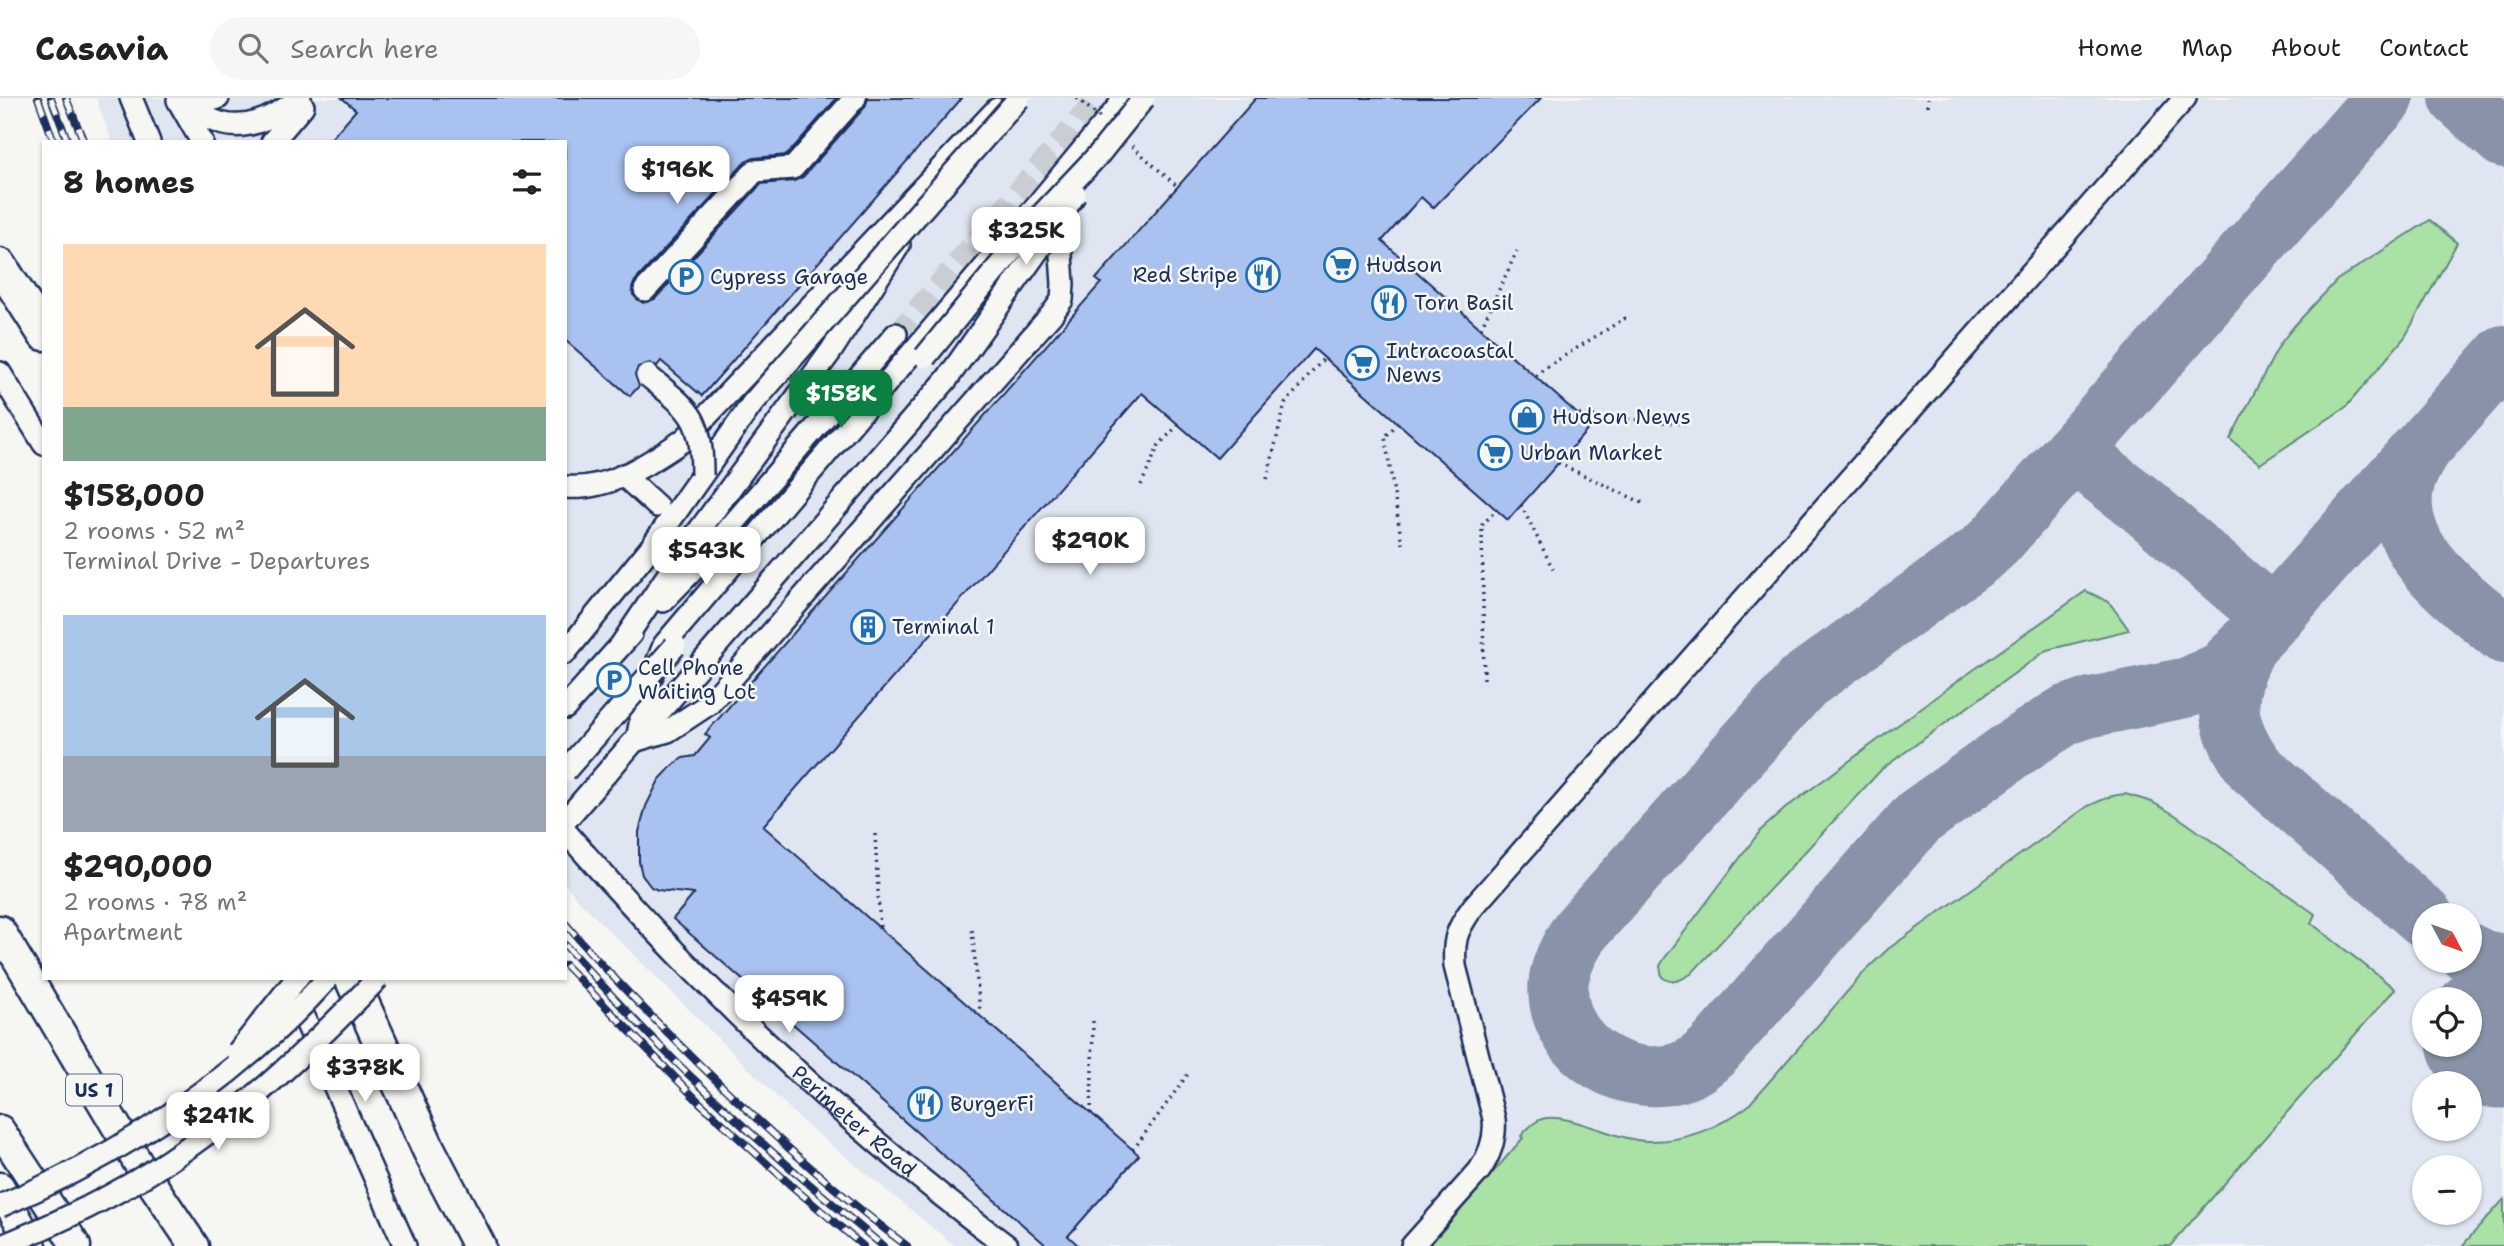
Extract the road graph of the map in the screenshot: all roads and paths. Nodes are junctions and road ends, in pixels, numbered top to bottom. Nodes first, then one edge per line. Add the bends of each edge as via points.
1 (131, 98) edge
2 (179, 98) edge
3 (195, 98) edge
4 (218, 98) edge
5 (300, 98) edge
6 (311, 98) edge
7 (855, 98) edge
8 (1009, 98) edge
9 (1019, 98) edge
10 (1122, 98) edge
11 (1144, 98) edge
12 (1928, 98) edge
13 (2185, 98) edge
14 (1928, 106) dead end
15 (148, 140) edge
16 (201, 140) edge
17 (274, 140) edge
18 (954, 153) junction
19 (1100, 153) junction
20 (1056, 181) junction
21 (1517, 251) dead end
22 (0, 265) edge
23 (645, 290) dead end
24 (1627, 317) dead end
25 (1480, 328) dead end
26 (42, 331) edge
27 (896, 334) tunnel mouth
28 (1324, 358) dead end
29 (0, 373) edge
30 (648, 376) dead end
31 (1535, 376) dead end
32 (1579, 415) dead end
33 (1398, 423) dead end
34 (1688, 424) dead end
35 (1178, 425) dead end
36 (42, 441) edge
37 (1558, 463) dead end
38 (623, 475) junction
39 (702, 475) junction
40 (1267, 480) dead end
41 (1141, 485) dead end
42 (567, 487) edge
43 (1645, 504) dead end
44 (1521, 505) dead end
45 (657, 506) dead end
46 (1496, 510) dead end
47 (1402, 544) dead end
48 (1555, 573) dead end
49 (623, 642) junction
50 (567, 651) edge
51 (1484, 679) dead end
52 (567, 706) edge
53 (637, 740) junction
54 (567, 769) edge
55 (567, 819) edge
56 (567, 833) edge
57 (876, 834) dead end
58 (880, 929) dead end
59 (0, 930) edge
60 (972, 930) dead end
61 (288, 980) edge
62 (295, 980) edge
63 (326, 980) edge
64 (352, 980) edge
65 (376, 980) edge
66 (978, 1014) dead end
67 (1093, 1021) dead end
68 (1188, 1074) dead end
69 (213, 1084) junction
70 (1091, 1114) dead end
71 (0, 1130) edge
72 (1133, 1150) dead end
73 (0, 1187) edge
74 (0, 1206) edge
75 (2, 1246) edge
76 (32, 1246) edge
77 (76, 1246) edge
78 (194, 1246) edge
79 (405, 1246) edge
80 (479, 1246) edge
81 (1007, 1246) edge
82 (1412, 1246) edge

1 - 15 street
2 - 5 street via 208,118 230,126 255,124
2 - 16 street
3 - 4 street
6 - 17 street
7 - 23 street via 793,168 755,171
8 - 18 street
9 - 39 street, bridge via 752,404
10 - 20 street
11 - 19 street, bridge
12 - 14 path
13 - 82 street via 1472,907 1460,925 1455,966 1495,1134 1479,1171
18 - 38 street via 685,439
18 - 49 street via 838,339
19 - 53 street, bridge via 947,379
19 - 54 street, bridge via 1034,223 925,357
20 - 53 street via 664,645 646,688
20 - 53 street via 1063,284 1062,300 1052,314 709,705 668,731
21 - 25 path
22 - 26 highway
24 - 31 path
27 - 49 street via 697,566
28 - 40 path via 1284,404
29 - 36 street
30 - 39 street, bridge via 684,406 696,423
32 - 34 path
33 - 47 path via 1385,437
35 - 41 path via 1159,445
37 - 43 path
38 - 42 street via 597,486
38 - 45 street
39 - 50 street via 652,546
44 - 48 path
46 - 51 path via 1482,525
49 - 52 street
53 - 55 street
56 - 81 street, Perimeter Road via 757,1034 916,1176
57 - 58 path
59 - 78 main road, US 1 via 110,1116
60 - 66 path
61 - 79 street
62 - 69 street, bridge
63 - 69 street, bridge via 288,1020
64 - 80 highway via 429,1150
65 - 75 street, bridge via 291,1064 199,1140 81,1211
67 - 70 path
68 - 72 path
69 - 74 street, bridge via 111,1153
71 - 77 main road
73 - 76 main road

